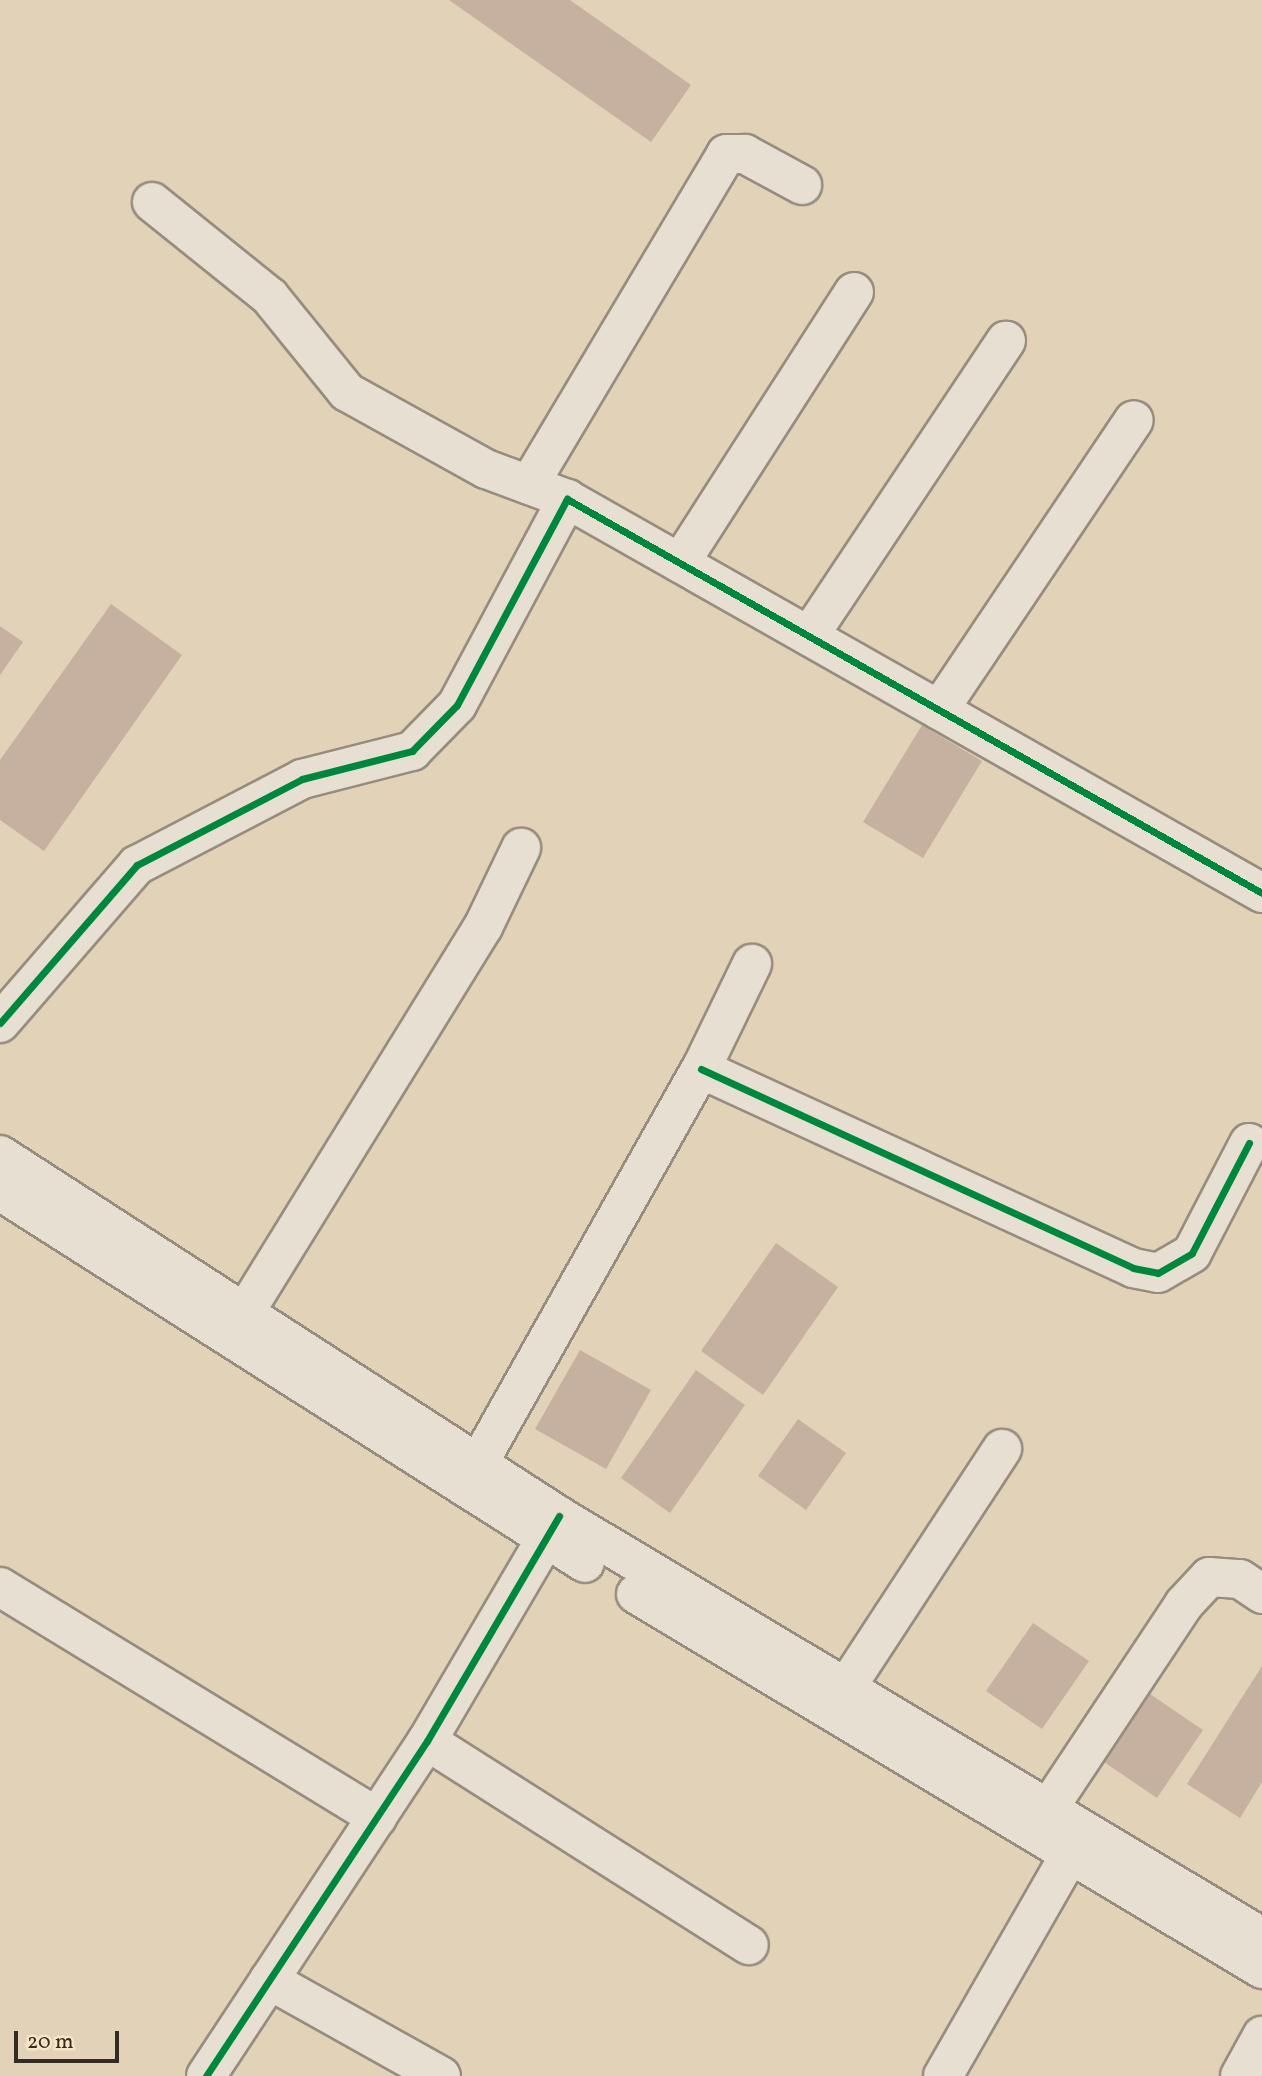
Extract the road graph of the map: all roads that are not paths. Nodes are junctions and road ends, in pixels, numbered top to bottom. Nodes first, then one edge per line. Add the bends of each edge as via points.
1 (802, 185) dead end
2 (152, 202) dead end
3 (855, 292) dead end
4 (1006, 341) dead end
5 (1134, 419) dead end
6 (529, 485) junction
7 (567, 499) junction
8 (680, 562) junction
9 (809, 636) junction
10 (939, 709) junction
11 (521, 848) dead end
12 (1262, 893) edge
13 (752, 964) dead end
14 (0, 1023) edge
15 (701, 1069) junction
16 (1250, 1143) dead end
17 (0, 1155) edge
18 (0, 1191) edge
19 (245, 1312) junction
20 (1002, 1448) dead end
21 (472, 1475) junction
22 (552, 1527) junction
23 (0, 1587) edge
24 (1262, 1594) edge
25 (845, 1689) junction
26 (427, 1741) junction
27 (1048, 1809) junction
28 (377, 1816) junction
29 (1070, 1854) junction
30 (1262, 1937) edge
31 (748, 1945) dead end
32 (1262, 1969) edge
33 (269, 1980) junction
34 (1262, 2036) edge
35 (206, 2076) edge
36 (441, 2076) edge
37 (943, 2076) edge
38 (1240, 2076) edge

1 - 6 street via 745,154 726,154
2 - 6 street via 270,297 347,393 486,469
3 - 8 street
4 - 9 street
5 - 10 street
6 - 7 street
7 - 8 street
7 - 14 street via 457,705 412,751 302,779 137,865
8 - 9 street
9 - 10 street
10 - 12 street
11 - 19 street via 483,927
13 - 15 street
15 - 16 street via 1133,1268 1158,1273 1192,1253
15 - 21 street
17 - 19 street
17 - 21 street
18 - 21 street
19 - 21 street
20 - 25 street
21 - 22 street
22 - 25 street
22 - 26 street
22 - 29 street
23 - 28 street
24 - 27 street via 1240,1579 1209,1577 1184,1604
25 - 27 street
26 - 28 street
26 - 31 street
27 - 30 street
28 - 33 street
29 - 32 street
29 - 37 street
33 - 35 street
33 - 36 street
34 - 38 street

